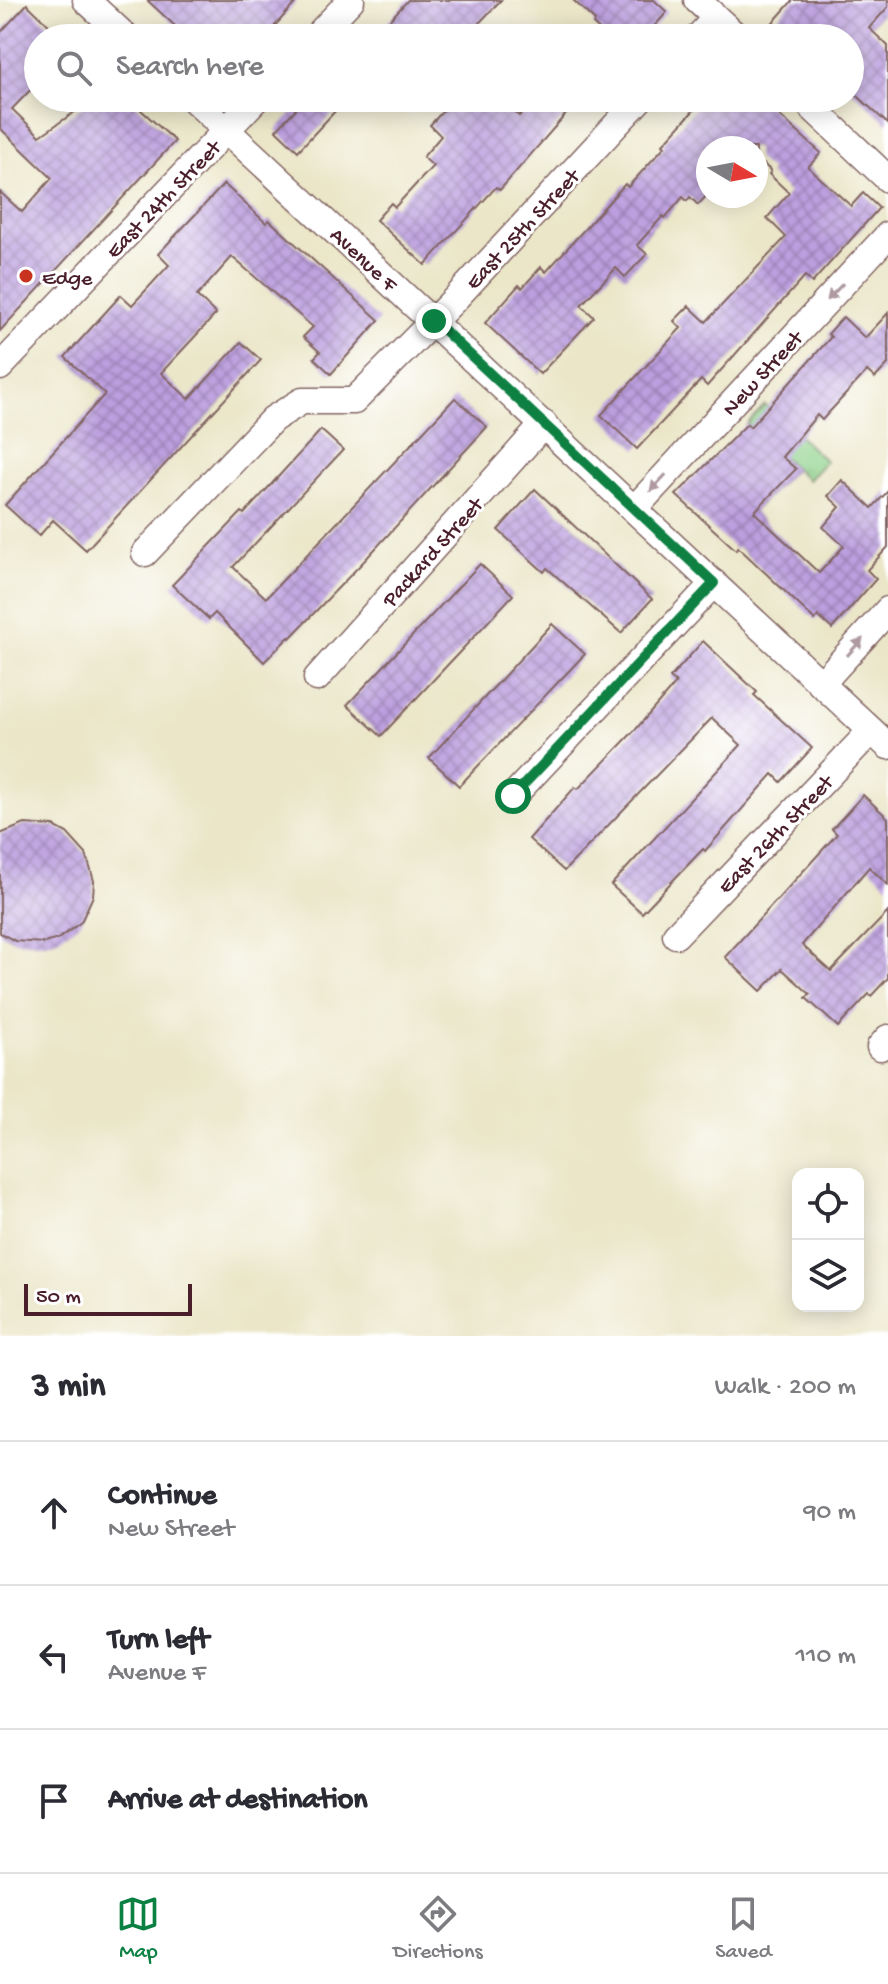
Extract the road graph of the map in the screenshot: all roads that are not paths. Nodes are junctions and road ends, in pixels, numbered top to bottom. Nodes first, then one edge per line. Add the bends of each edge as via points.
1 (86, 0) edge
2 (351, 0) edge
3 (706, 9) edge
4 (112, 24) edge
5 (328, 24) edge
6 (723, 24) edge
7 (207, 112) edge
8 (243, 112) edge
9 (628, 112) edge
10 (817, 112) edge
11 (226, 130) junction
12 (888, 179) edge
13 (888, 235) edge
14 (434, 321) junction
15 (0, 367) edge
16 (544, 424) junction
17 (634, 509) junction
18 (145, 553) dead end
19 (714, 583) junction
20 (888, 610) edge
21 (317, 678) dead end
22 (821, 684) junction
23 (880, 738) edge
24 (513, 796) dead end
25 (676, 935) dead end

1 - 4 street
2 - 5 street
3 - 6 street
7 - 11 street, Avenue F
8 - 11 street, East 24th Street
9 - 14 street, East 25th Street
10 - 12 street
11 - 14 street, Avenue F
11 - 15 street, East 24th Street
13 -> 17 street, New Street
14 - 16 street, Avenue F
14 - 18 street, East 25th Street via 354,401 302,401 273,419
16 - 17 street, Avenue F
16 - 21 street, Packard Street
17 - 19 street, Avenue F
19 - 22 street, Avenue F
19 - 24 street
22 -> 20 street
22 - 23 street, Avenue F
23 - 25 street, East 26th Street

